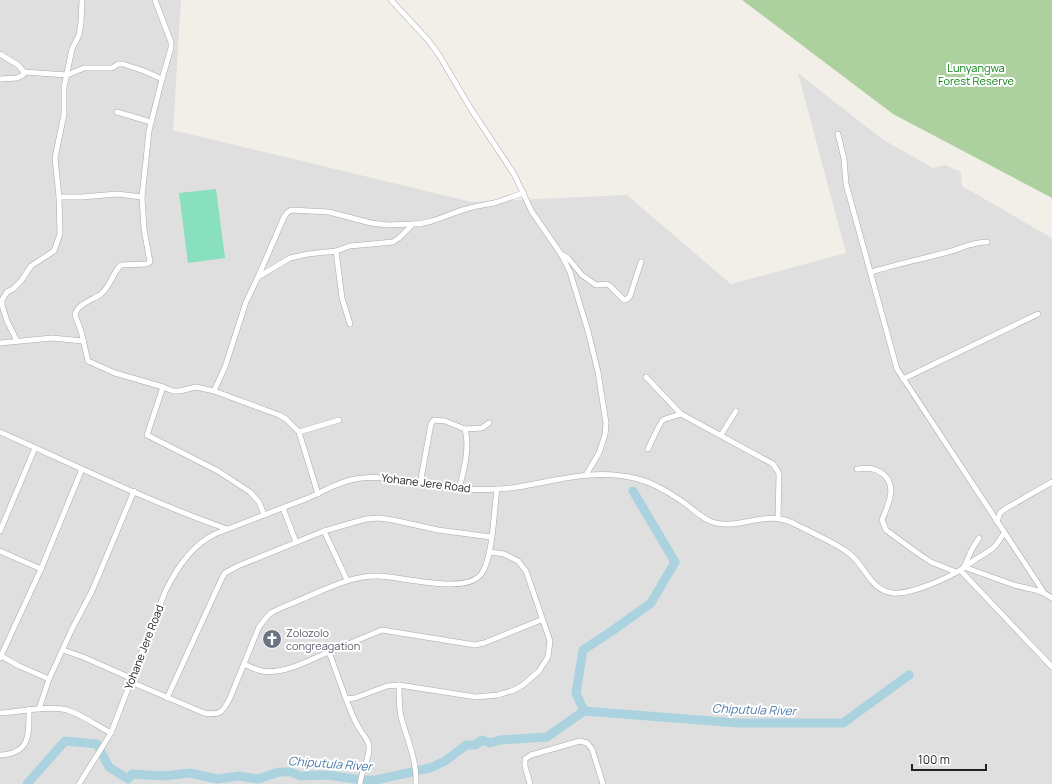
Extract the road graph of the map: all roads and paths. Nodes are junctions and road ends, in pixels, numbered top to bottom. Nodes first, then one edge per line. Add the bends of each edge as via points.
1 (82, 0) edge
2 (155, 0) edge
3 (391, 0) edge
4 (0, 54) edge
5 (24, 72) junction
6 (67, 75) junction
7 (0, 79) edge
8 (162, 79) junction
9 (117, 112) dead end
10 (151, 122) junction
11 (838, 134) dead end
12 (524, 193) junction
13 (59, 197) junction
14 (142, 197) junction
15 (413, 224) junction
16 (987, 242) dead end
17 (336, 251) junction
18 (562, 254) junction
19 (641, 262) dead end
20 (871, 272) junction
21 (258, 277) junction
22 (1038, 314) dead end
23 (350, 324) dead end
24 (17, 341) junction
25 (83, 341) junction
26 (0, 343) edge
27 (646, 377) dead end
28 (903, 379) junction
29 (164, 388) junction
30 (214, 391) junction
31 (736, 411) dead end
32 (681, 414) junction
33 (339, 420) dead end
34 (489, 423) dead end
35 (465, 429) junction
36 (0, 432) edge
37 (298, 432) junction
38 (721, 435) junction
39 (35, 448) junction
40 (648, 449) dead end
41 (82, 469) junction
42 (857, 469) dead end
43 (586, 475) junction
44 (1052, 482) edge
45 (420, 484) junction
46 (459, 489) junction
47 (497, 489) junction
48 (134, 491) junction
49 (318, 494) junction
50 (283, 508) junction
51 (264, 515) junction
52 (778, 519) junction
53 (997, 522) junction
54 (228, 529) junction
55 (324, 531) junction
56 (0, 532) edge
57 (1004, 533) junction
58 (491, 537) junction
59 (979, 538) dead end
60 (296, 542) junction
61 (0, 551) edge
62 (490, 552) junction
63 (41, 569) junction
64 (960, 570) junction
65 (347, 580) junction
66 (1043, 591) junction
67 (1052, 598) edge
68 (542, 620) junction
69 (63, 650) junction
70 (329, 652) junction
71 (0, 657) edge
72 (244, 664) junction
73 (1052, 667) edge
74 (49, 679) junction
75 (132, 681) junction
76 (399, 685) junction
77 (167, 698) junction
78 (346, 699) junction
79 (29, 709) junction
80 (39, 709) junction
81 (0, 713) edge
82 (111, 733) junction
83 (0, 755) edge
84 (80, 784) edge
85 (360, 784) edge
86 (416, 784) edge
87 (530, 784) edge
88 (603, 784) edge

1 - 6 street via 79,35 72,49
2 - 8 street via 171,42
3 - 12 street via 439,55
4 - 5 street
5 - 6 street
5 - 7 street via 18,78
6 - 8 street via 84,68 112,68 123,64
6 - 13 street via 64,87 64,114 55,158
8 - 10 street
9 - 10 street
10 - 14 street via 145,154
11 - 20 street via 846,184
12 - 15 street via 441,217 433,222
12 - 18 street via 532,212
13 - 14 street via 117,194
13 - 24 street via 60,232 54,251 31,266 21,281 7,292 2,300 7,321
14 - 25 street via 150,262 121,265 102,293 78,309 75,315
15 - 17 street via 393,242 350,246
15 - 21 street via 388,225 329,212 292,210 284,217
16 - 20 street via 978,242
17 - 21 street via 290,258
17 - 23 street via 342,298
18 - 19 street via 582,275 596,285 607,284 624,300 630,296
18 - 43 street via 588,331 605,413 605,435 599,453
20 - 28 street via 896,369
21 - 30 street via 246,302 225,367
22 - 28 street
24 - 25 street via 59,338
24 - 26 street
25 - 29 street via 86,356 91,363
27 - 32 street
28 - 53 street
29 - 30 street via 180,391 196,387
29 - 51 street via 147,435 218,471 250,492 259,502
30 - 37 street via 279,415
31 - 38 street
32 - 38 street
32 - 40 street via 664,419 660,423
33 - 37 street
34 - 35 street via 482,428
35 - 45 street via 445,421 434,420 431,424
35 - 46 street via 468,444
36 - 39 street
37 - 49 street
38 - 52 street via 764,458 778,470
39 - 41 street
39 - 56 street
41 - 48 street
41 - 63 street
42 - 64 street via 873,468 890,482 891,495 882,520 886,530 931,562
43 - 47 street, Yohane Jere Road
43 - 52 street, Yohane Jere Road via 610,474 653,484 702,517 714,522 733,524
44 - 53 street via 1005,509 1000,513
45 - 46 street, Yohane Jere Road
45 - 49 street, Yohane Jere Road via 375,477 358,478 338,483
46 - 47 street, Yohane Jere Road
47 - 58 street
48 - 54 street
48 - 69 street via 92,591
49 - 50 street, Yohane Jere Road
50 - 51 street, Yohane Jere Road
50 - 60 street
51 - 54 street, Yohane Jere Road
52 - 64 street, Yohane Jere Road via 837,545 858,561 868,577 880,589 892,593 917,588
53 - 57 street
54 - 75 street, Yohane Jere Road via 208,537 193,550 173,575
55 - 58 street via 366,519 379,518
55 - 60 street
55 - 65 street
57 - 64 street, Yohane Jere Road via 993,548
57 - 66 street
58 - 62 street
59 - 64 street
60 - 77 street via 225,573
61 - 63 street
62 - 65 street via 482,573 476,580 464,583 448,584 376,576
62 - 68 street via 504,554 518,561 526,571
63 - 71 street
64 - 66 street
64 - 73 street
65 - 72 street via 270,614 259,626
66 - 67 street
68 - 70 street via 475,646 382,630
68 - 76 street via 550,641 548,657 539,671 514,690 498,695 476,697
69 - 74 street
69 - 75 street
70 - 72 street via 274,672 261,671
70 - 78 street
71 - 74 street
72 - 77 street via 230,698 220,713 204,713
74 - 80 street
75 - 77 street
75 - 82 street, Yohane Jere Road
76 - 78 street via 387,686
76 - 86 street via 400,710 413,757
78 - 85 street via 359,728 368,740 367,762 361,774
79 - 80 street
79 - 81 street
79 - 83 street via 26,743 9,754
80 - 82 street via 67,710
82 - 84 street, Yohane Jere Road
87 - 88 street via 525,759 580,741 587,742 592,749

